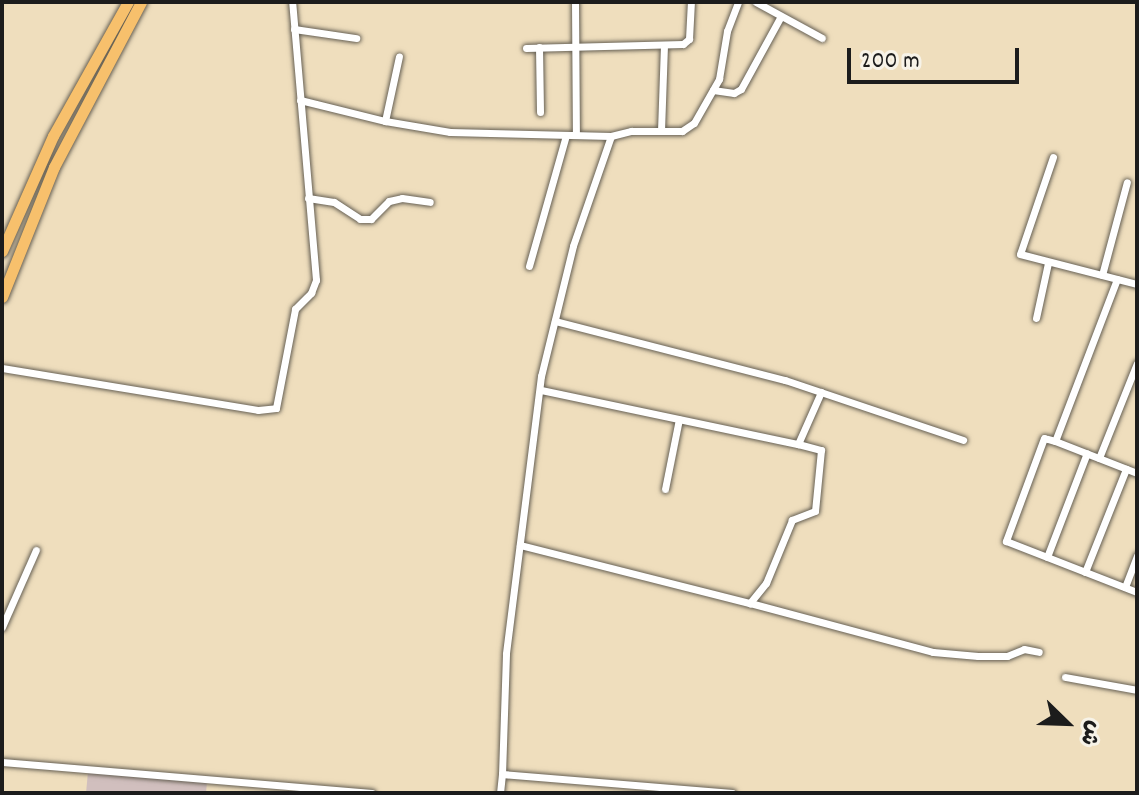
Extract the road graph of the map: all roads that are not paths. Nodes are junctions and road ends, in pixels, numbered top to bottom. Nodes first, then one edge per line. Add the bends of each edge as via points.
1 (128, 2) edge
2 (141, 2) edge
3 (292, 2) edge
4 (575, 2) edge
5 (691, 2) edge
6 (738, 2) edge
7 (756, 2) edge
8 (781, 16) junction
9 (294, 29) junction
10 (356, 38) dead end
11 (822, 38) dead end
12 (576, 46) junction
13 (664, 46) junction
14 (539, 47) junction
15 (526, 48) dead end
16 (399, 56) dead end
17 (713, 90) junction
18 (300, 100) junction
19 (540, 112) dead end
20 (385, 121) junction
21 (661, 131) junction
22 (566, 135) junction
23 (576, 135) junction
24 (611, 136) junction
25 (1053, 157) dead end
26 (1127, 182) dead end
27 (308, 198) junction
28 (430, 202) dead end
29 (2, 251) edge
30 (1048, 263) junction
31 (529, 266) dead end
32 (1102, 275) junction
33 (1117, 279) junction
34 (1137, 284) edge
35 (2, 297) edge
36 (1036, 318) dead end
37 (555, 321) junction
38 (1137, 363) edge
39 (2, 368) edge
40 (541, 390) junction
41 (821, 392) junction
42 (679, 419) junction
43 (963, 440) dead end
44 (1055, 441) junction
45 (798, 444) junction
46 (1087, 453) junction
47 (1099, 458) junction
48 (1126, 469) junction
49 (1137, 473) edge
50 (665, 489) dead end
51 (520, 545) junction
52 (36, 550) dead end
53 (1137, 555) edge
54 (1047, 557) junction
55 (1085, 572) junction
56 (1125, 587) junction
57 (1137, 592) edge
58 (750, 603) junction
59 (2, 627) edge
60 (1039, 652) dead end
61 (1065, 677) dead end
62 (1137, 690) edge
63 (2, 762) edge
64 (502, 774) junction
65 (694, 791) edge
66 (372, 793) edge
67 (500, 793) edge
68 (732, 793) edge

1 - 29 highway via 48,146
2 - 35 highway via 49,178
3 - 9 street
4 - 12 street
5 - 13 street via 687,43
6 - 17 street
7 - 8 street
8 - 11 street
8 - 17 street via 741,89
9 - 10 street
9 - 18 street
12 - 13 street
12 - 14 street
12 - 23 street
13 - 21 street
14 - 15 street
14 - 19 street
16 - 20 street
17 - 21 street via 690,129
18 - 20 street
18 - 27 street
20 - 22 street via 450,132
21 - 24 street
22 - 23 street
22 - 31 street
23 - 24 street
24 - 37 street via 586,200
25 - 30 street via 1020,249 1023,257
26 - 32 street
27 - 28 street via 334,202 360,219 371,219 389,201
27 - 39 street via 315,287 295,309 279,403 271,411
30 - 32 street
30 - 36 street
32 - 33 street
33 - 34 street
33 - 44 street
37 - 40 street
37 - 41 street
38 - 47 street
40 - 42 street
40 - 51 street
41 - 43 street
41 - 45 street
42 - 45 street
42 - 50 street
44 - 46 street
44 - 54 street via 1044,438 1006,541
45 - 58 street via 821,450 818,504 811,516 792,520 766,583
46 - 47 street
46 - 54 street
47 - 48 street
48 - 49 street
48 - 55 street
51 - 58 street
51 - 64 street via 506,654
52 - 59 street
53 - 56 street
54 - 55 street
55 - 56 street
56 - 57 street
58 - 60 street via 933,652
61 - 62 street
63 - 66 street
64 - 65 street
64 - 67 street
65 - 68 street

